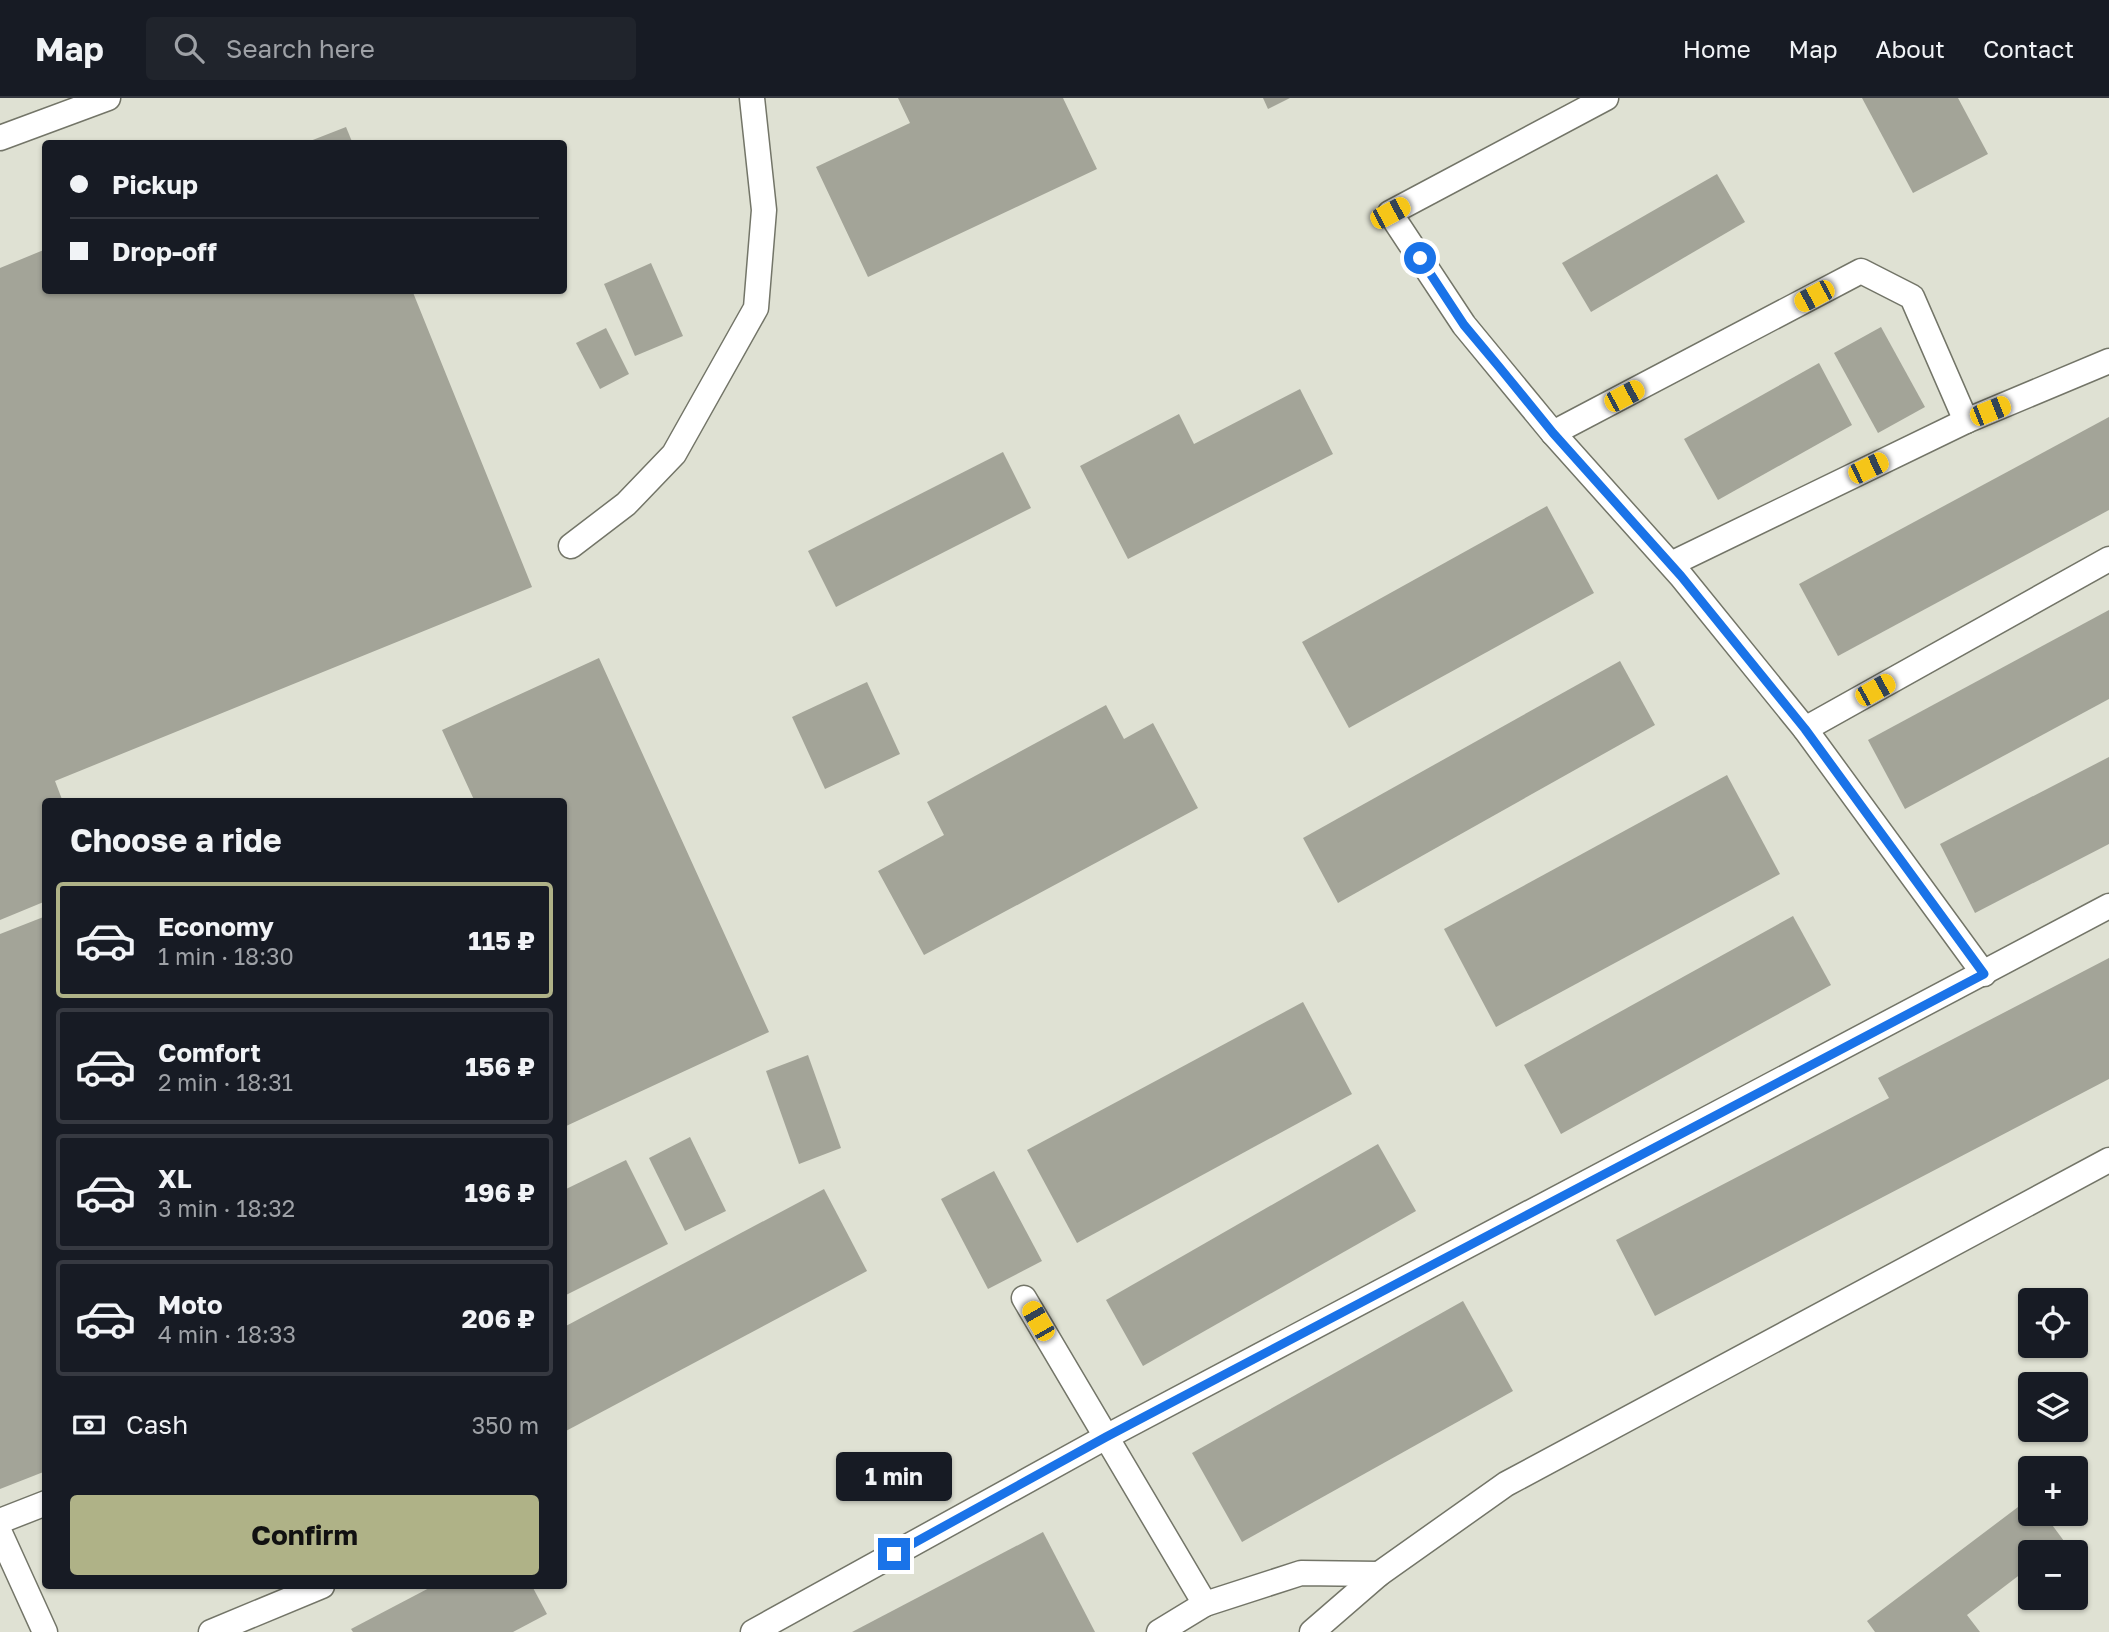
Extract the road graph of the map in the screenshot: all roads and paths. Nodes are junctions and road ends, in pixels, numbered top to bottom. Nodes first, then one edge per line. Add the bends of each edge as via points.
1 (108, 98) edge
2 (752, 98) edge
3 (1606, 98) edge
4 (0, 138) edge
5 (2109, 361) edge
6 (1966, 421) junction
7 (1553, 433) junction
8 (571, 546) dead end
9 (2109, 559) edge
10 (1671, 564) junction
11 (1805, 729) junction
12 (2109, 906) edge
13 (1984, 974) junction
14 (2109, 1160) edge
15 (1024, 1298) dead end
16 (1106, 1437) junction
17 (42, 1505) edge
18 (0, 1521) edge
19 (0, 1533) edge
20 (1379, 1574) junction
21 (315, 1589) edge
22 (1205, 1604) junction
23 (45, 1632) edge
24 (211, 1632) edge
25 (753, 1632) edge
26 (1159, 1632) edge
27 (1312, 1632) edge

1 - 4 lane
2 - 8 lane via 764,209 756,308 674,454 626,504
3 - 7 lane via 1390,213 1464,325
5 - 6 lane
6 - 7 lane via 1912,297 1861,271
6 - 10 lane
7 - 10 lane
9 - 11 lane
10 - 11 lane
11 - 13 lane
12 - 13 lane
13 - 16 lane
14 - 20 lane via 1506,1485
15 - 16 lane
16 - 22 lane
16 - 25 lane
17 - 18 lane
19 - 23 lane
20 - 22 lane via 1301,1573
20 - 27 lane
21 - 24 lane
22 - 26 lane

